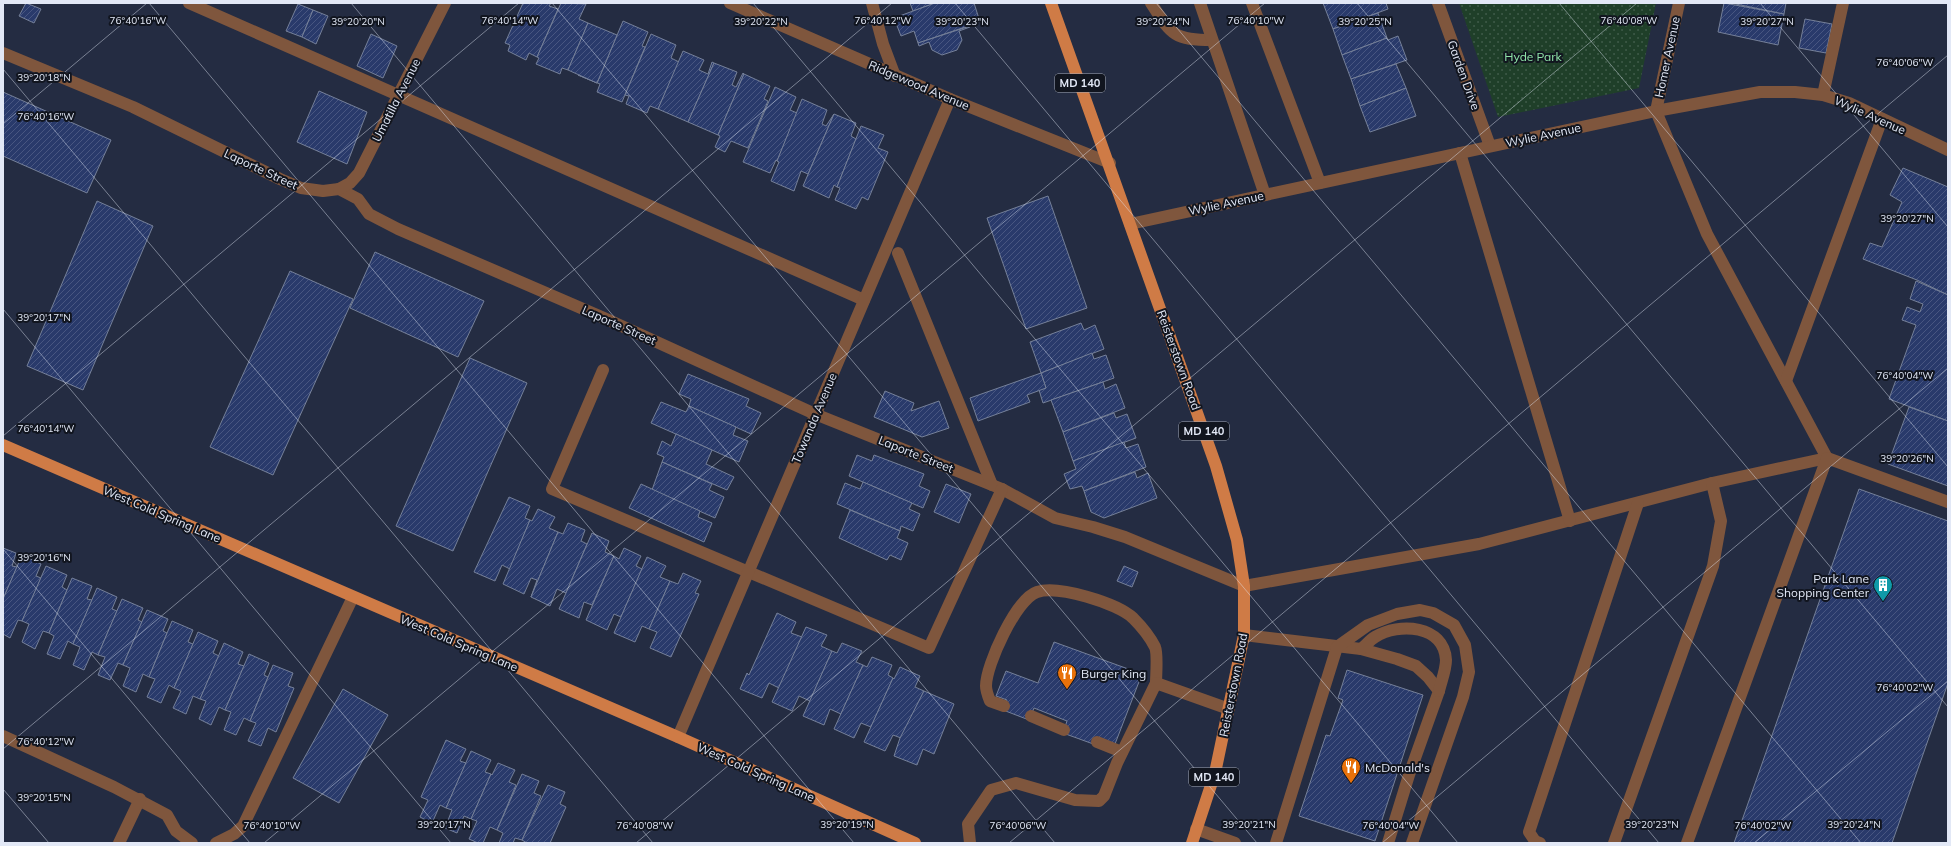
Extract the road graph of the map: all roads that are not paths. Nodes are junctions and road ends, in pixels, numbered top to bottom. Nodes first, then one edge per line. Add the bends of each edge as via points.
1 (189, 3) edge
2 (445, 3) edge
3 (730, 3) edge
4 (872, 3) edge
5 (1051, 3) edge
6 (1151, 3) edge
7 (1200, 3) edge
8 (1252, 3) edge
9 (1438, 3) edge
10 (1679, 3) edge
11 (1843, 3) edge
12 (1212, 40) junction
13 (3, 53) edge
14 (895, 76) junction
15 (1823, 95) junction
16 (399, 96) junction
17 (950, 99) junction
18 (1656, 111) junction
19 (1882, 119) junction
20 (1490, 146) junction
21 (1948, 150) edge
22 (1460, 152) junction
23 (1110, 163) junction
24 (1320, 183) junction
25 (339, 189) junction
26 (1265, 195) junction
27 (1130, 224) junction
28 (898, 253) dead end
29 (864, 300) junction
30 (603, 370) dead end
31 (1786, 382) junction
32 (815, 414) junction
33 (3, 445) edge
34 (1827, 458) junction
35 (1712, 483) junction
36 (997, 487) junction
37 (1948, 502) edge
38 (1638, 503) junction
39 (1570, 521) junction
40 (748, 571) junction
41 (1244, 586) junction
42 (352, 597) junction
43 (1244, 636) junction
44 (1338, 647) junction
45 (1361, 650) junction
46 (1156, 683) junction
47 (1439, 691) junction
48 (1004, 706) dead end
49 (1229, 709) junction
50 (1031, 716) dead end
51 (1064, 730) dead end
52 (3, 736) edge
53 (678, 737) junction
54 (1097, 742) dead end
55 (1122, 752) junction
56 (140, 799) junction
57 (1196, 829) junction
58 (119, 843) edge
59 (192, 843) edge
60 (216, 843) edge
61 (915, 843) edge
62 (970, 843) edge
63 (1192, 843) edge
64 (1235, 843) edge
65 (1276, 843) edge
66 (1388, 843) edge
67 (1412, 843) edge
68 (1540, 843) edge
69 (1614, 843) edge
70 (1687, 843) edge

1 - 16 street
2 - 16 street, Umatilla Avenue
3 - 14 street, Ridgewood Avenue
4 - 14 street
5 - 23 main road, Reisterstown Road / MD 140
6 - 12 street via 1168,30 1187,40
7 - 12 street
8 - 24 street
9 - 20 street, Garden Drive
10 - 18 street, Homer Avenue
11 - 15 street
12 - 26 street
13 - 25 street, Laporte Street via 134,107 301,188 323,191
14 - 17 street, Ridgewood Avenue
15 - 18 street, Wylie Avenue via 1760,92
15 - 19 street, Wylie Avenue via 1849,103
16 - 25 street, Umatilla Avenue via 359,173 350,183
16 - 29 street
17 - 23 street, Ridgewood Avenue
17 - 29 street, Towanda Avenue
18 - 20 street, Wylie Avenue
18 - 31 street via 1707,234
19 - 21 street, Wylie Avenue
19 - 31 street
20 - 22 street, Wylie Avenue
22 - 24 street, Wylie Avenue
22 - 39 street
23 - 27 main road, Reisterstown Road / MD 140
24 - 26 street, Wylie Avenue
25 - 32 street, Laporte Street via 358,199 369,214 398,229 604,318
26 - 27 street, Wylie Avenue
27 - 41 main road, Reisterstown Road / MD 140 via 1216,466 1237,540
28 - 36 street
29 - 32 street, Towanda Avenue
30 - 40 street via 552,489
31 - 34 street
32 - 36 street, Laporte Street
32 - 40 street, Towanda Avenue
33 - 42 main road, West Cold Spring Lane
34 - 35 street
34 - 37 street
34 - 70 street
35 - 38 street
35 - 69 street via 1721,521 1713,566
36 - 40 street via 929,648
36 - 41 street, Laporte Street via 1055,518 1124,537
38 - 39 street
38 - 68 street via 1528,832
39 - 41 street via 1479,544
40 - 53 street, Towanda Avenue
41 - 43 main road, Reisterstown Road / MD 140
42 - 53 main road, West Cold Spring Lane
42 - 60 street via 243,826
43 - 44 street
43 - 49 main road, Reisterstown Road / MD 140
44 - 45 street
44 - 65 street
44 - 67 street via 1368,625 1397,614 1420,610 1433,613 1454,625 1466,645 1469,672 1463,697
45 - 47 street via 1416,666
45 - 47 street via 1375,637 1397,629 1412,627 1426,631 1440,642 1446,660
46 - 48 street via 1156,648 1132,617 1104,602 1080,595 1057,590 1037,592 1022,604 1010,620 988,671 986,686 990,701
46 - 49 street
46 - 55 street
47 - 66 street
49 - 57 main road, Reisterstown Road / MD 140 via 1215,773
50 - 51 street
52 - 56 street
53 - 61 main road, West Cold Spring Lane
54 - 55 street
55 - 62 street via 1104,796 1099,801 1075,800 1016,783 991,790 968,824
56 - 58 street
56 - 59 street via 167,815 176,831
57 - 63 main road, Reisterstown Road / MD 140
57 - 64 street

